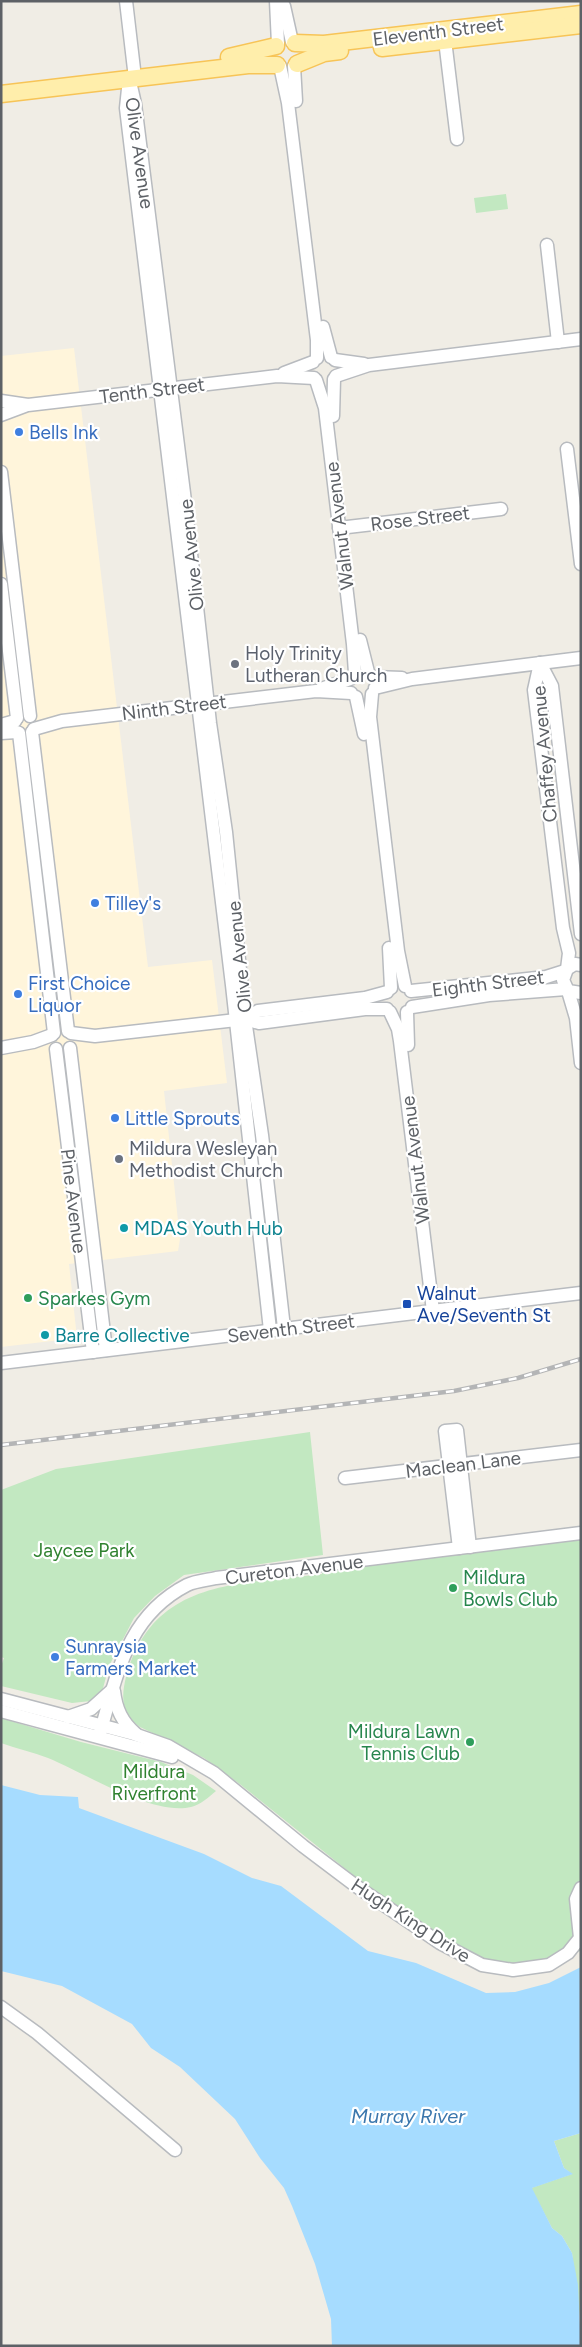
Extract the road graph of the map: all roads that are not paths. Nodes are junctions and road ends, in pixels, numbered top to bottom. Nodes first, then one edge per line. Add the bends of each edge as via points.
1 (126, 1) edge
2 (276, 1) edge
3 (284, 1) edge
4 (581, 14) edge
5 (581, 25) edge
6 (444, 36) junction
7 (285, 44) junction
8 (287, 65) junction
9 (133, 75) junction
10 (1, 83) edge
11 (1, 94) edge
12 (457, 138) dead end
13 (547, 245) dead end
14 (581, 339) edge
15 (558, 342) junction
16 (333, 359) junction
17 (315, 360) junction
18 (369, 365) junction
19 (277, 376) junction
20 (335, 378) junction
21 (315, 379) junction
22 (165, 389) junction
23 (1, 401) edge
24 (28, 405) junction
25 (1, 415) edge
26 (567, 450) dead end
27 (1, 472) edge
28 (501, 509) dead end
29 (343, 527) junction
30 (581, 564) edge
31 (1, 584) edge
32 (17, 601) junction
33 (4, 602) junction
34 (581, 658) edge
35 (540, 663) junction
36 (352, 676) junction
37 (372, 683) junction
38 (316, 691) junction
39 (354, 695) junction
40 (202, 704) junction
41 (1, 725) edge
42 (25, 725) junction
43 (1, 733) edge
44 (561, 764) junction
45 (544, 766) junction
46 (35, 819) junction
47 (573, 872) junction
48 (556, 874) junction
49 (581, 934) edge
50 (581, 964) edge
51 (566, 970) junction
52 (408, 989) junction
53 (389, 990) junction
54 (572, 991) edge
55 (389, 1010) junction
56 (410, 1010) junction
57 (240, 1020) junction
58 (71, 1039) junction
59 (54, 1041) junction
60 (1, 1048) edge
61 (72, 1063) junction
62 (581, 1063) edge
63 (58, 1065) junction
64 (581, 1293) edge
65 (436, 1310) junction
66 (284, 1328) junction
67 (104, 1330) junction
68 (270, 1330) junction
69 (90, 1332) junction
70 (106, 1350) junction
71 (92, 1352) junction
72 (1, 1363) edge
73 (581, 1450) edge
74 (455, 1466) junction
75 (345, 1478) dead end
76 (581, 1533) edge
77 (464, 1547) junction
78 (114, 1689) junction
79 (1, 1699) edge
80 (1, 1711) edge
81 (67, 1717) junction
82 (101, 1731) junction
83 (136, 1734) junction
84 (214, 1773) junction
85 (581, 1888) edge
86 (580, 1938) edge
87 (1, 2007) edge
88 (175, 2150) dead end

1 - 9 street, Olive Avenue
2 - 7 street
3 - 7 street
4 - 6 main road, Eleventh Street
5 - 6 main road, Eleventh Street
6 - 7 main road, Eleventh Street
6 - 8 main road, Eleventh Street via 324,53
6 - 12 street
7 - 8 main road via 273,54
7 - 8 main road via 301,56
7 - 9 main road, Eleventh Street via 242,56
8 - 9 main road, Eleventh Street via 248,65
8 - 16 street via 294,90 324,334
8 - 17 street via 288,103 317,340
9 - 10 main road, Eleventh Street
9 - 11 main road, Eleventh Street
9 - 22 street, Olive Avenue via 126,108
13 - 15 street
14 - 15 street
15 - 18 street
16 - 17 street via 324,355
16 - 18 street
16 - 20 street via 338,368
17 - 19 street, Tenth Street
17 - 21 street via 311,370
18 - 20 street
19 - 21 street, Tenth Street
19 - 22 street, Tenth Street
20 - 21 street via 323,383
20 - 29 street, Walnut Avenue via 333,408
21 - 29 street, Walnut Avenue via 325,408
22 - 24 street, Tenth Street
22 - 40 street, Olive Avenue
23 - 24 street, Tenth Street
24 - 25 street, Tenth Street
26 - 30 street
27 - 32 street, Pine Avenue
28 - 29 street, Rose Street
29 - 36 street, Walnut Avenue via 353,644
29 - 37 street, Walnut Avenue via 361,648
31 - 33 street, Pine Avenue
32 - 33 street
32 - 42 street, Pine Avenue
33 - 42 street, Pine Avenue
34 - 35 street
35 - 37 street
35 - 44 street, Chaffey Avenue via 552,686
35 - 45 street, Chaffey Avenue via 534,690
36 - 37 street via 361,671
36 - 38 street, Ninth Street
36 - 39 street via 348,686
37 - 39 street via 364,698
37 - 52 street, Walnut Avenue via 370,718 398,951
38 - 39 street, Ninth Street
38 - 40 street, Ninth Street
39 - 53 street via 364,735 390,955
40 - 42 street, Ninth Street
40 - 57 street, Olive Avenue via 226,832
41 - 42 street, Ninth Street
42 - 43 street, Ninth Street
42 - 46 street, Pine Avenue
44 - 45 street
44 - 47 street, Chaffey Avenue
45 - 48 street, Chaffey Avenue
46 - 58 street, Pine Avenue
46 - 59 street, Pine Avenue
47 - 48 street
47 - 49 street, Chaffey Avenue
48 - 51 street, Chaffey Avenue via 568,948
50 - 51 street, Eighth Street
51 - 52 street, Eighth Street via 546,976
51 - 54 street, Chaffey Avenue via 563,980
52 - 53 street
52 - 56 street via 414,999
53 - 55 street via 384,1000
53 - 57 street via 365,998 258,1011
54 - 56 street, Eighth Street via 489,995
54 - 62 street
55 - 56 street via 399,1015
55 - 57 street via 365,1009 260,1023
55 - 65 street, Walnut Avenue via 400,1041
56 - 65 street, Walnut Avenue via 407,1033
57 - 58 street
57 - 66 street, Olive Avenue via 262,1135
57 - 68 street, Olive Avenue
58 - 59 street via 62,1029
58 - 59 street via 62,1052
58 - 61 street, Pine Avenue
59 - 60 street
59 - 63 street, Pine Avenue
61 - 63 street
61 - 67 street, Pine Avenue
63 - 69 street, Pine Avenue
64 - 65 street, Seventh Street
65 - 66 street, Seventh Street
66 - 68 street, Seventh Street
67 - 69 street
67 - 70 street, Pine Avenue
68 - 70 street, Seventh Street
69 - 71 street, Pine Avenue
70 - 71 street, Seventh Street
71 - 72 street, Seventh Street
73 - 74 street, Maclean Lane
74 - 75 street, Maclean Lane
74 - 77 street
76 - 77 street, Cureton Avenue
77 - 78 street, Cureton Avenue via 216,1578 187,1585 163,1602 137,1628 127,1646
78 - 81 street via 91,1709
78 - 82 street, Cureton Avenue
78 - 83 street via 120,1715
79 - 81 street, Hugh King Drive
80 - 82 street, Hugh King Drive
81 - 82 street, Hugh King Drive
82 - 83 street, Hugh King Drive
82 - 84 street, Hugh King Drive
83 - 84 street, Hugh King Drive via 168,1746
84 - 86 street, Hugh King Drive via 325,1863 464,1958 496,1968 531,1969 561,1959
85 - 86 street, Hugh King Drive via 576,1899
87 - 88 street via 37,2033

